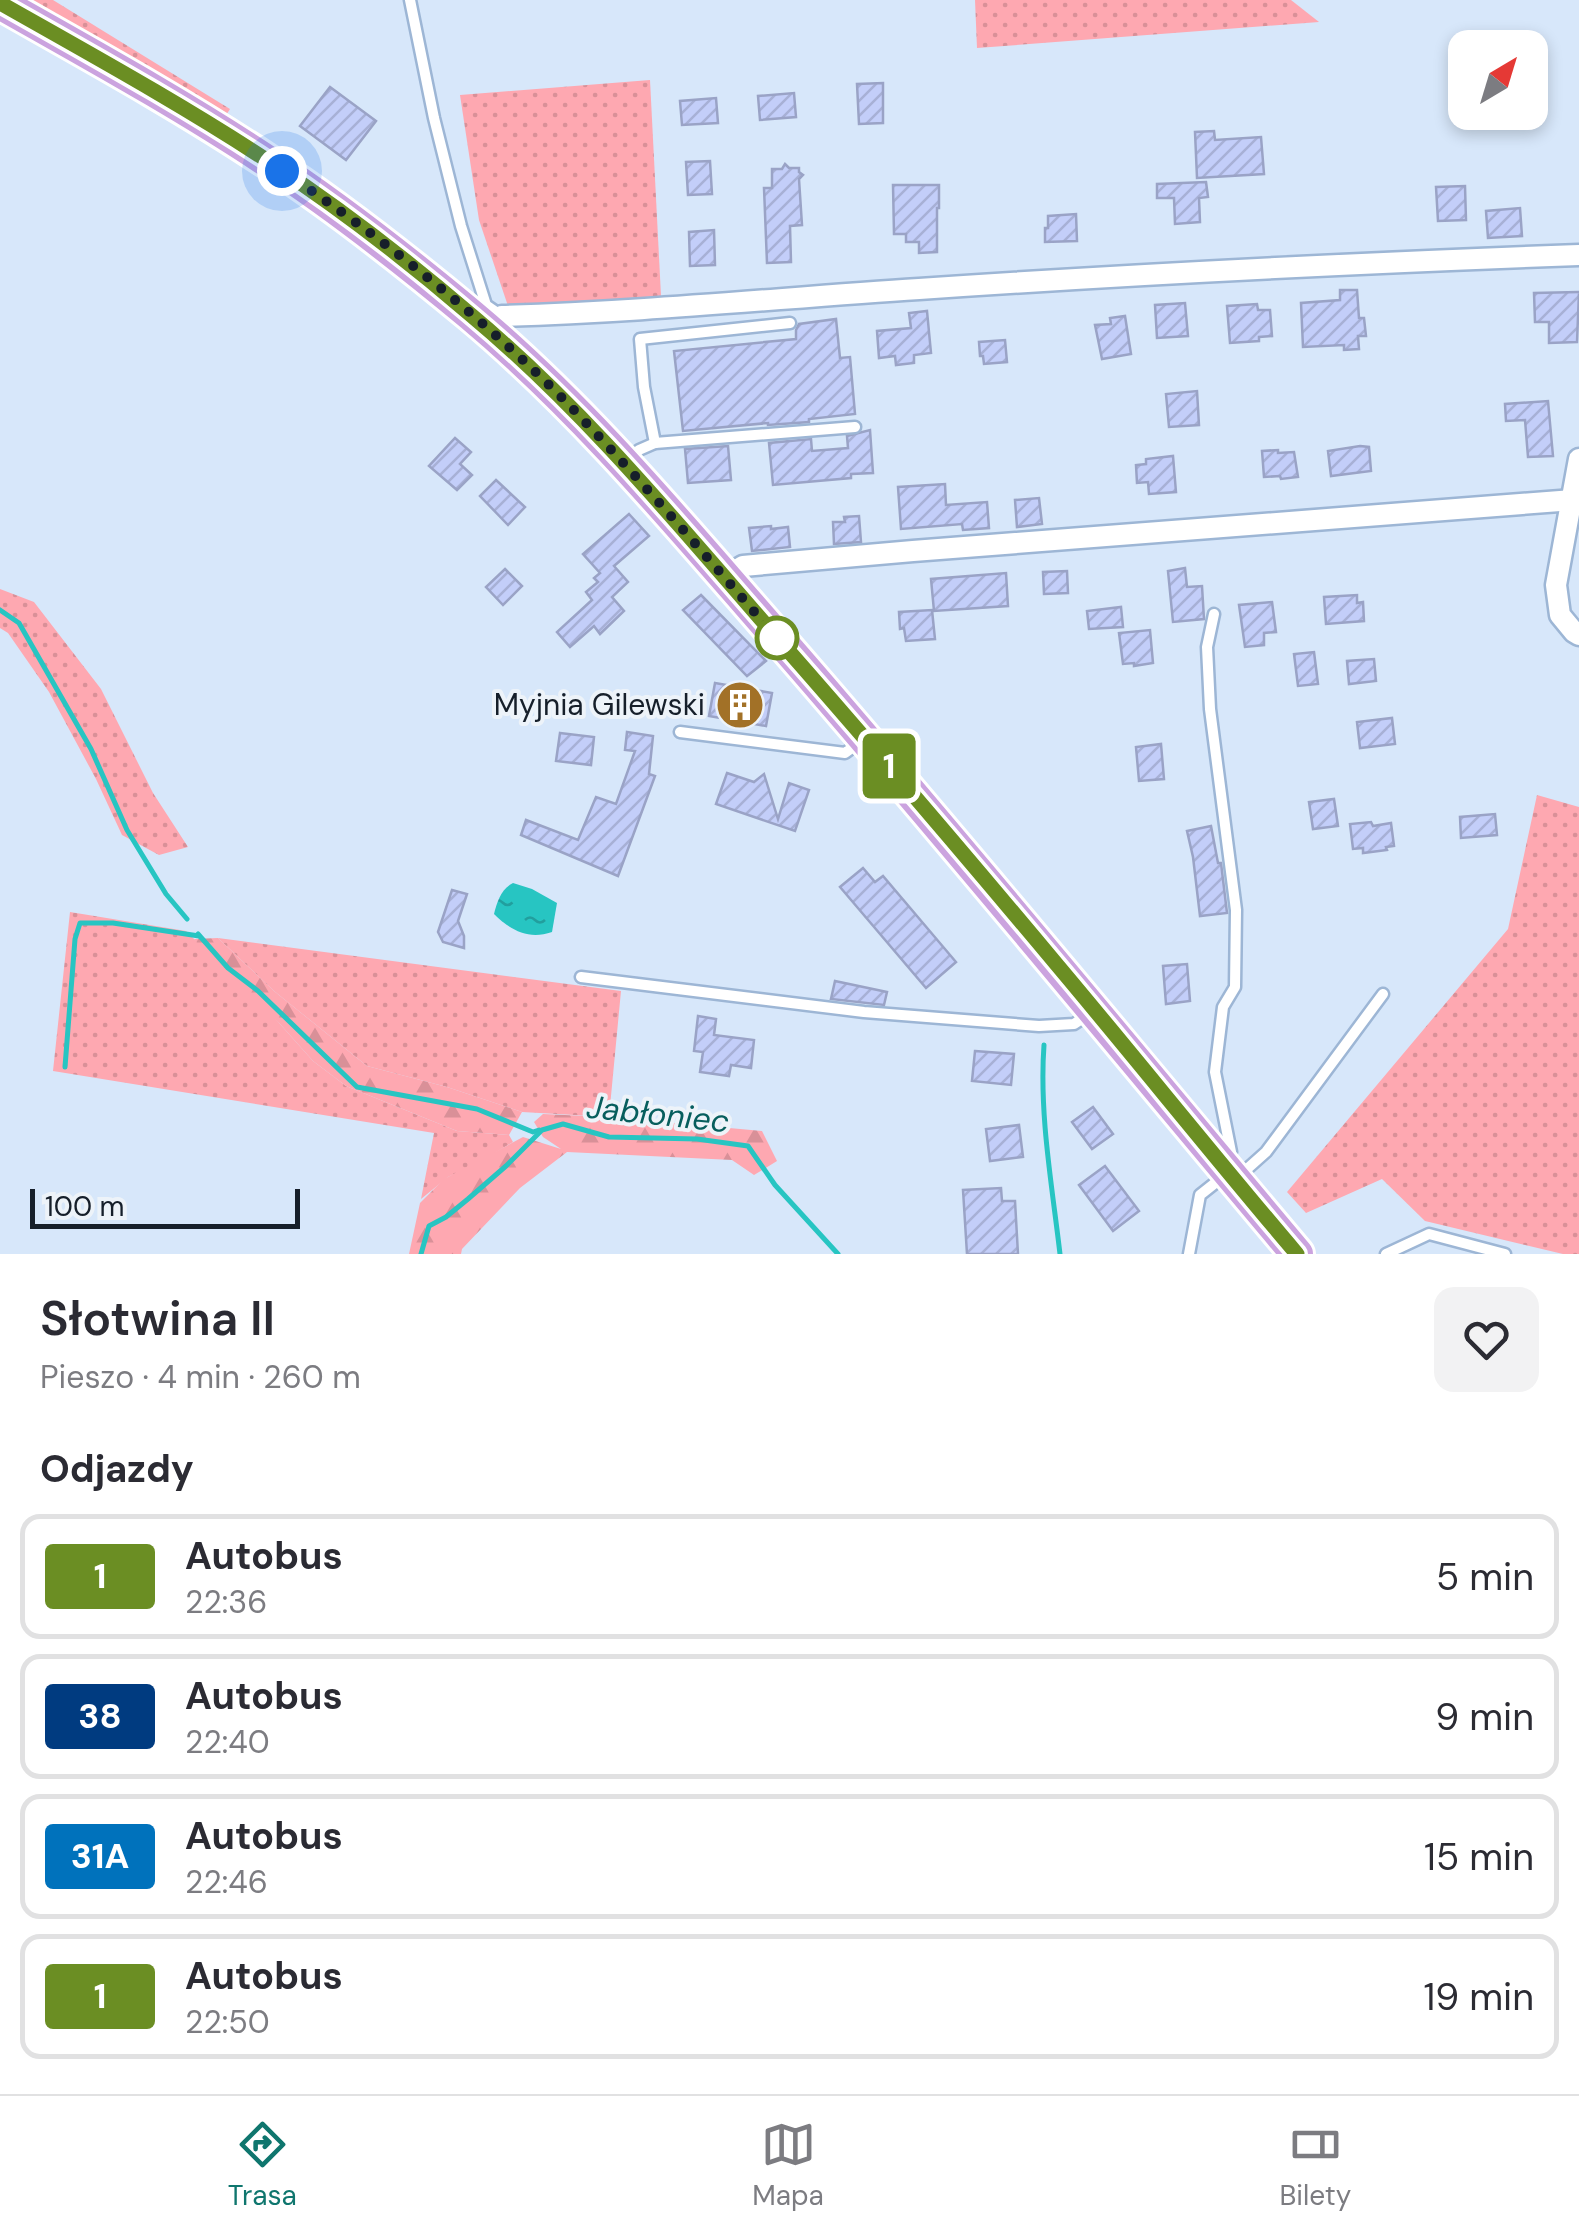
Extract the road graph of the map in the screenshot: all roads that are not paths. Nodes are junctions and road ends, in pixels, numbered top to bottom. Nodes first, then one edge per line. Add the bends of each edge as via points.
1 (410, 0) edge
2 (0, 3) edge
3 (1579, 255) edge
4 (790, 323) dead end
5 (497, 324) junction
6 (855, 426) dead end
7 (655, 443) junction
8 (1579, 459) edge
9 (625, 464) junction
10 (1572, 500) junction
11 (725, 577) junction
12 (1214, 614) dead end
13 (1579, 635) edge
14 (680, 732) dead end
15 (865, 738) junction
16 (581, 977) dead end
17 (1384, 994) dead end
18 (1094, 1010) junction
19 (1227, 1172) junction
20 (1189, 1254) edge
21 (1297, 1254) edge
22 (1386, 1254) edge
23 (1505, 1254) edge

1 - 5 lane via 462,226
2 - 5 main road via 264,159
3 - 5 street via 918,288
4 - 7 lane via 640,339
5 - 9 main road
6 - 7 lane
7 - 9 lane
8 - 10 street
9 - 11 main road
10 - 11 street via 743,566
10 - 13 street via 1556,585 1560,615
11 - 15 main road
12 - 19 lane via 1207,647 1210,709 1236,910 1235,986 1223,1007 1215,1072 1231,1152
14 - 15 lane via 845,753
15 - 18 main road
16 - 18 lane via 1039,1026 1074,1024
17 - 19 lane via 1266,1152
18 - 19 main road
19 - 20 lane via 1200,1196
19 - 21 main road
22 - 23 lane via 1428,1234

